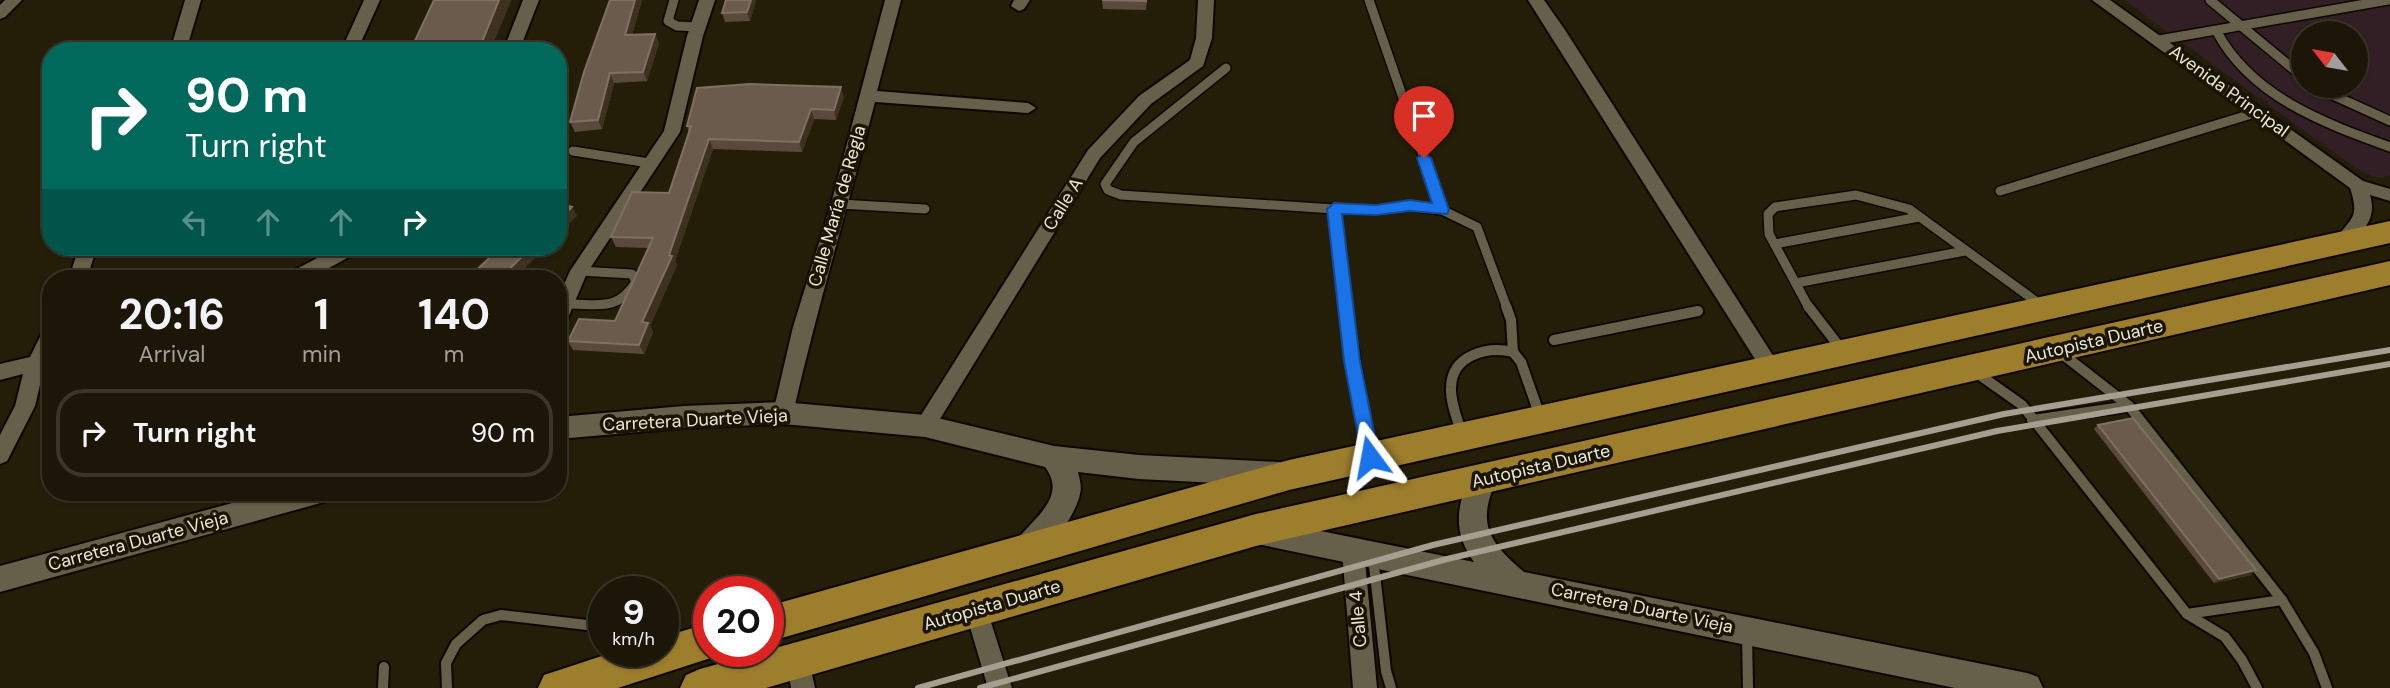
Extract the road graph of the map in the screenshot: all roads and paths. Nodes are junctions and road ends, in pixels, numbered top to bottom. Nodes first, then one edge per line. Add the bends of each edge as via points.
1 (14, 0) edge
2 (194, 0) edge
3 (372, 0) edge
4 (531, 0) edge
5 (674, 0) edge
6 (707, 0) edge
7 (893, 0) edge
8 (1206, 0) edge
9 (1369, 0) edge
10 (1536, 0) edge
11 (2100, 0) edge
12 (2210, 0) edge
13 (2388, 0) edge
14 (0, 13) edge
15 (698, 27) junction
16 (2243, 27) junction
17 (2217, 32) junction
18 (2159, 40) junction
19 (181, 42) edge
20 (353, 42) edge
21 (515, 42) edge
22 (2291, 67) edge
23 (1226, 68) dead end
24 (868, 96) junction
25 (2339, 98) edge
26 (1028, 108) dead end
27 (2258, 112) junction
28 (2390, 121) edge
29 (2390, 147) edge
30 (573, 151) dead end
31 (649, 163) junction
32 (2357, 185) junction
33 (2000, 191) dead end
34 (2390, 195) edge
35 (840, 204) junction
36 (925, 209) dead end
37 (1334, 209) junction
38 (1442, 210) junction
39 (1919, 216) junction
40 (2390, 232) edge
41 (2343, 242) junction
42 (1775, 244) junction
43 (1965, 251) junction
44 (336, 256) edge
45 (310, 270) edge
46 (579, 271) junction
47 (2390, 273) edge
48 (1796, 283) junction
49 (567, 298) edge
50 (2045, 307) junction
51 (567, 311) edge
52 (1698, 312) dead end
53 (1554, 340) dead end
54 (2057, 349) junction
55 (1513, 352) junction
56 (1843, 352) junction
57 (42, 361) edge
58 (42, 365) edge
59 (1970, 369) junction
60 (1772, 370) junction
61 (0, 372) edge
62 (2129, 406) junction
63 (783, 413) junction
64 (1541, 420) junction
65 (2032, 420) junction
66 (925, 426) junction
67 (567, 427) edge
68 (1463, 437) junction
69 (0, 455) edge
70 (1370, 457) junction
71 (1054, 458) junction
72 (1289, 475) junction
73 (1483, 479) junction
74 (284, 501) edge
75 (1256, 530) junction
76 (1025, 550) junction
77 (1363, 552) junction
78 (0, 579) edge
79 (1515, 582) junction
80 (2282, 600) junction
81 (976, 610) junction
82 (2187, 614) junction
83 (784, 619) edge
84 (588, 625) edge
85 (1747, 630) junction
86 (686, 643) edge
87 (384, 667) dead end
88 (801, 674) edge
89 (712, 686) edge
90 (383, 688) edge
91 (447, 688) edge
92 (558, 688) edge
93 (1000, 688) edge
94 (1364, 688) edge
95 (1391, 688) edge
96 (1748, 688) edge
97 (2027, 688) edge
98 (2257, 688) edge
99 (2327, 688) edge

1 - 14 street
2 - 19 street
3 - 20 street
4 - 21 street
5 - 15 lane via 668,21
6 - 15 street
7 - 24 street, Calle María de Regla
8 - 66 street, Calle A via 1197,62 1145,100 1094,154
9 - 38 lane
10 - 60 street
11 - 18 street, Avenida Principal
12 - 16 lane
13 - 16 lane
15 - 31 street via 672,132
16 - 17 lane
16 - 22 lane
17 - 18 lane
17 - 29 lane via 2234,60 2277,94
18 - 27 street, Avenida Principal
23 - 37 lane via 1134,142 1105,184 1108,190 1121,195
24 - 26 street
24 - 35 street, Calle María de Regla
25 - 28 lane
27 - 32 street, Avenida Principal
27 - 33 lane
30 - 31 lane
31 - 46 street
32 - 34 street, Avenida Principal
32 - 41 street via 2365,216
35 - 36 lane
35 - 63 street, Calle María de Regla
37 - 38 lane via 1410,206
37 - 70 lane via 1350,348
38 - 55 lane via 1476,227 1510,320
39 - 42 lane
39 - 42 lane via 1891,202 1856,195 1775,207 1768,214 1769,234
39 - 43 lane
40 - 41 highway
41 - 50 highway
42 - 48 lane
43 - 48 lane
43 - 50 lane
44 - 45 street
46 - 49 street
46 - 51 lane via 632,274 636,282 617,303
47 - 54 highway, Autopista Duarte
48 - 56 lane
50 - 56 highway
52 - 53 lane
54 - 59 highway, Autopista Duarte
54 - 62 lane
55 - 64 lane via 1521,362
55 - 68 lane via 1477,352 1455,372 1451,389
56 - 60 highway
57 - 61 street
58 - 69 street
59 - 65 lane via 2022,405
59 - 73 highway, Autopista Duarte
60 - 64 highway
62 - 65 lane
62 - 80 lane
63 - 66 main road, Carretera Duarte Vieja
63 - 67 main road, Carretera Duarte Vieja
64 - 68 highway
65 - 82 lane
66 - 71 main road, Carretera Duarte Vieja
68 - 70 highway
70 - 72 highway
71 - 72 main road, Carretera Duarte Vieja
71 - 76 main road via 1069,479 1065,499 1053,520
72 - 76 highway
73 - 75 highway, Autopista Duarte
73 - 79 main road via 1471,511 1474,531 1484,555
74 - 78 main road, Carretera Duarte Vieja
75 - 77 main road, Carretera Duarte Vieja
75 - 81 highway, Autopista Duarte
76 - 83 highway
77 - 79 main road, Carretera Duarte Vieja
77 - 94 street, Calle 4
77 - 95 lane
79 - 85 main road, Carretera Duarte Vieja
80 - 82 lane
80 - 99 lane via 2305,634
81 - 88 highway, Autopista Duarte
81 - 93 street
82 - 98 lane via 2225,637
84 - 91 lane via 501,615 483,620 456,644 446,663
85 - 96 lane
85 - 97 main road, Carretera Duarte Vieja
86 - 92 highway
87 - 90 lane
88 - 89 highway, Autopista Duarte

